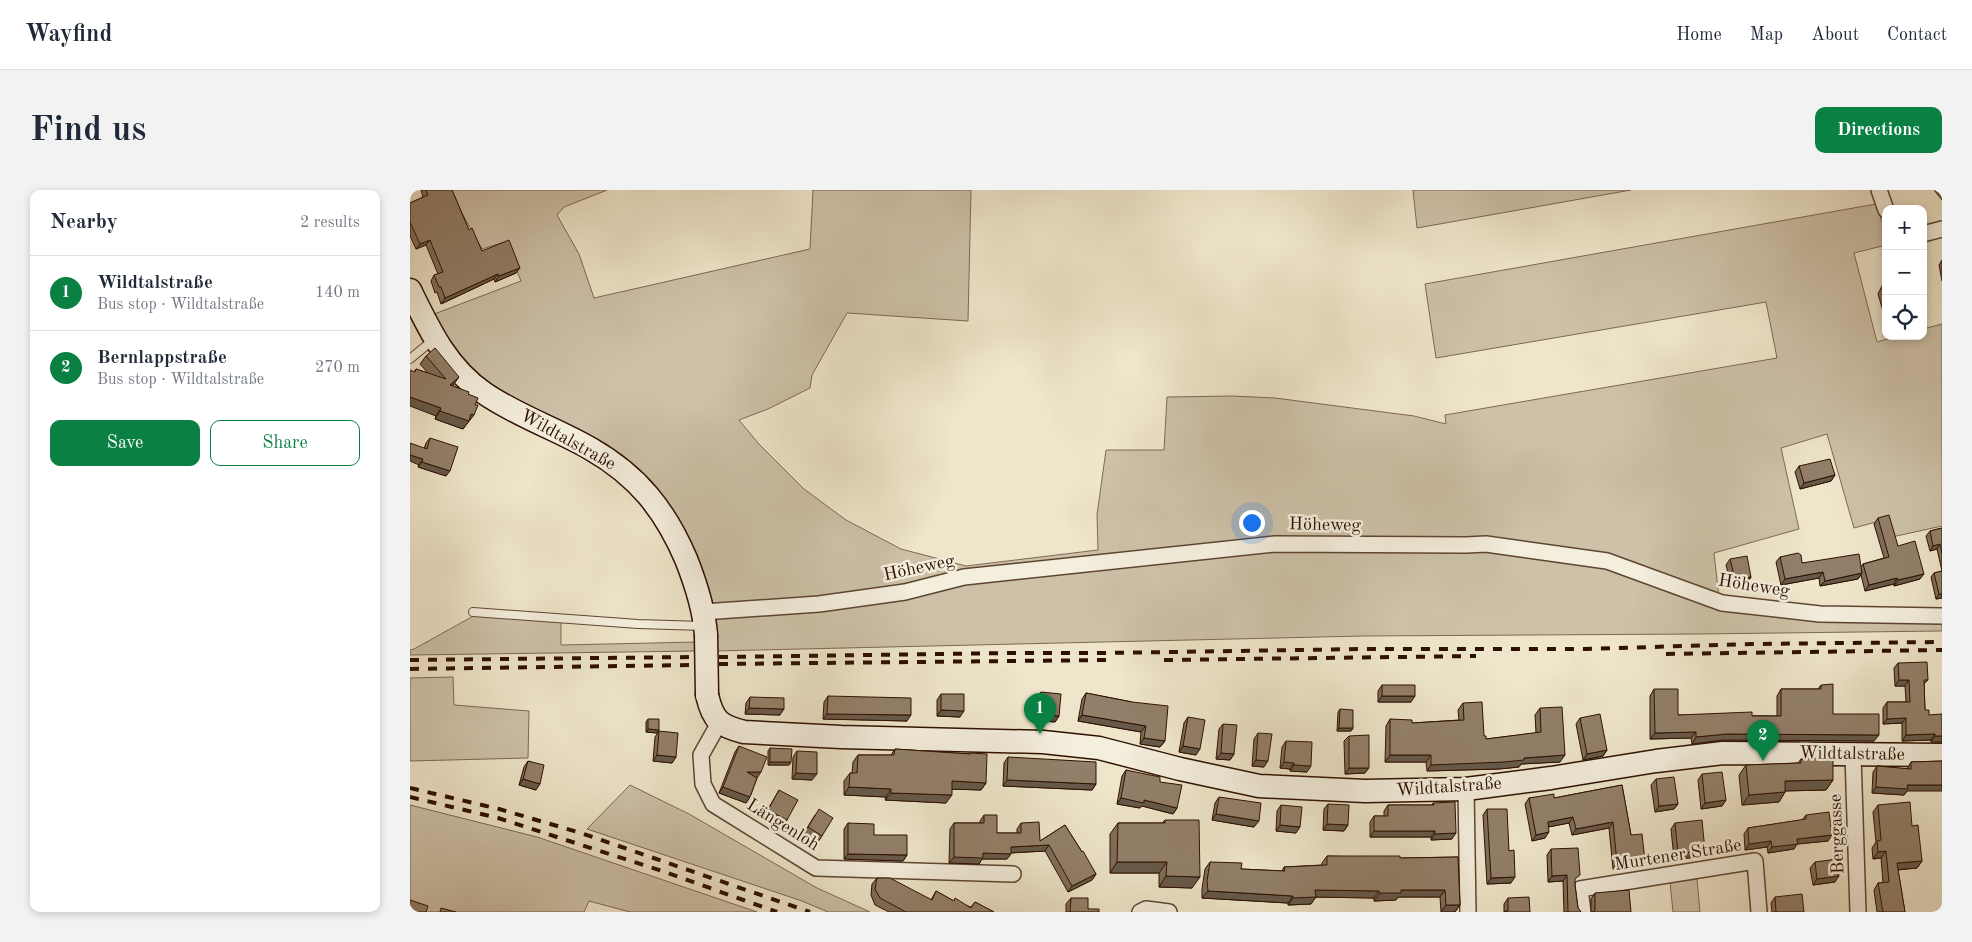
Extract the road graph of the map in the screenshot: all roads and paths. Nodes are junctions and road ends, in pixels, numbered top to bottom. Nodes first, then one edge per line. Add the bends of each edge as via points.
1 (1879, 190) edge
2 (1884, 205) edge
3 (1942, 229) edge
4 (1927, 233) edge
5 (410, 290) edge
6 (434, 339) junction
7 (410, 359) edge
8 (473, 612) dead end
9 (1942, 616) edge
10 (705, 624) junction
11 (719, 723) junction
12 (1853, 755) junction
13 (1942, 755) edge
14 (1466, 789) junction
15 (1013, 874) dead end
16 (1140, 912) edge
17 (1169, 912) edge
18 (1468, 912) edge
19 (1582, 912) edge
20 (1759, 912) edge
21 (1858, 912) edge

1 - 2 street
3 - 4 street
5 - 6 street, Wildtalstraße
6 - 7 lane
6 - 10 street, Wildtalstraße via 453,364 484,393 614,463 652,498 678,540 699,594
8 - 10 lane via 638,624
9 - 10 street, Höheweg via 1820,614 1722,603 1607,561 1486,544 1275,544 964,578 905,592
10 - 11 street, Wildtalstraße, bridge via 708,696 712,713
11 - 14 street, Wildtalstraße via 744,732 1044,742 1099,748 1259,786 1365,791
11 - 15 street, Längenloh via 701,754 703,784 713,804 816,868
12 - 13 street, Wildtalstraße
12 - 14 street, Wildtalstraße via 1723,753
12 - 21 street, Berggasse
14 - 18 street
16 - 17 street via 1146,908
19 - 20 street, Murtener Straße via 1580,890 1755,861

